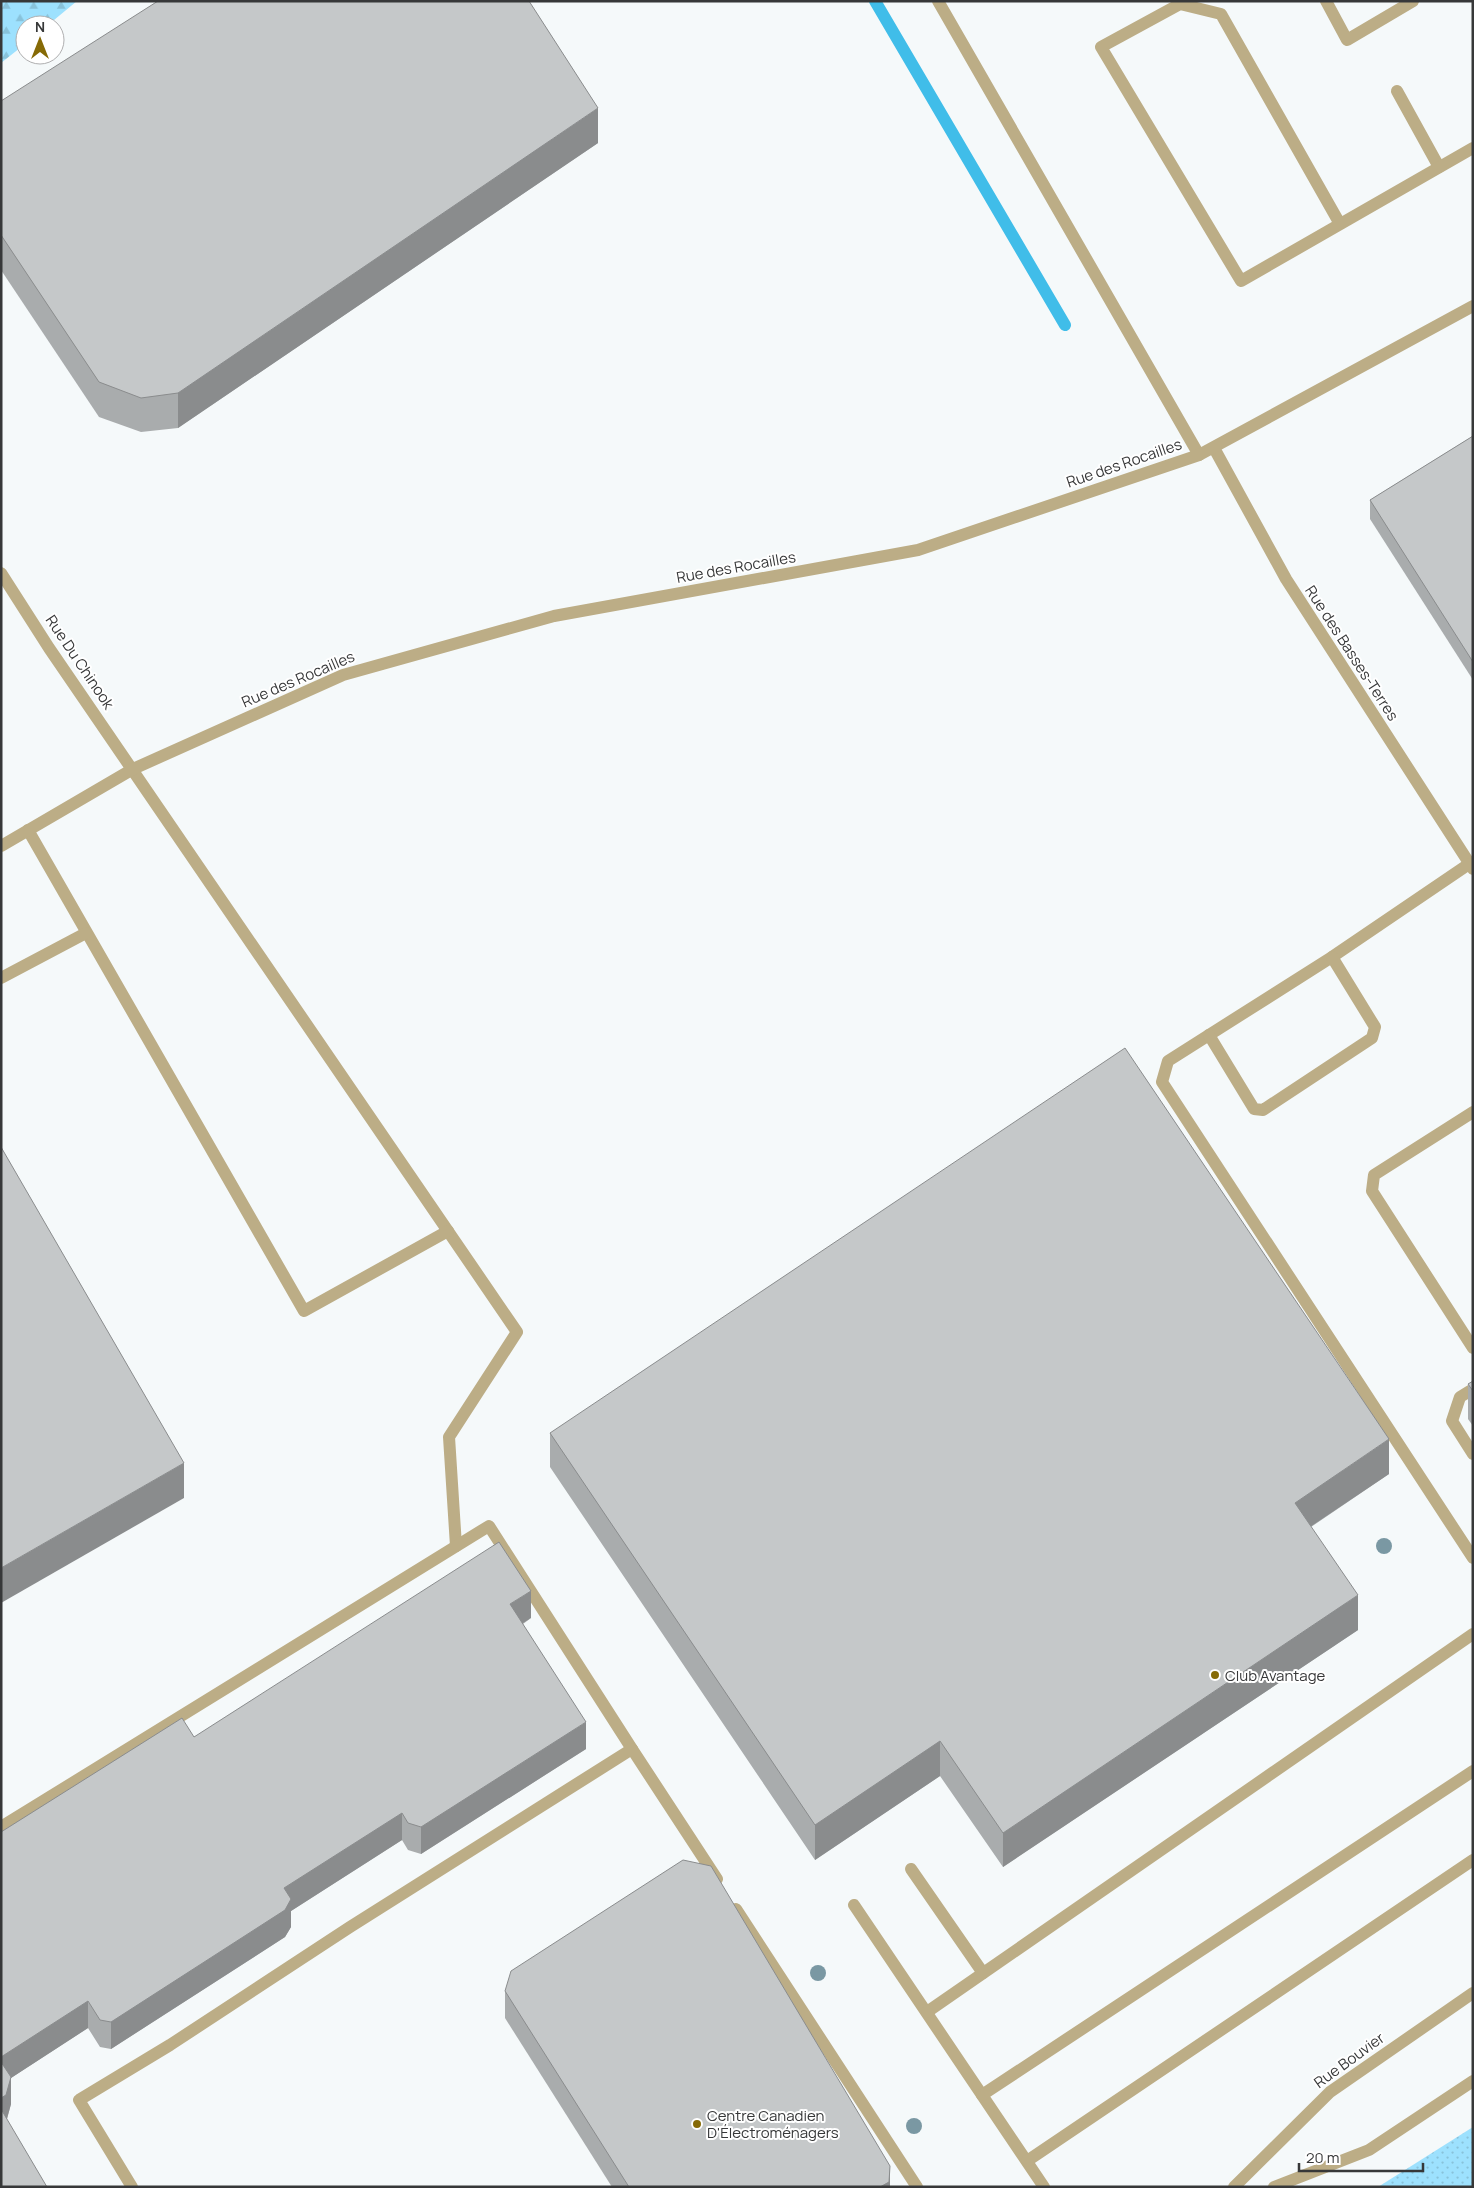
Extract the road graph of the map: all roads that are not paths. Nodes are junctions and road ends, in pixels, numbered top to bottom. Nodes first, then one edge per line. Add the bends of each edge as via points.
1 (1326, 1) edge
2 (1413, 1) edge
3 (942, 3) edge
4 (1397, 91) dead end
5 (1473, 148) edge
6 (1439, 167) junction
7 (1340, 224) junction
8 (1473, 306) edge
9 (1214, 448) junction
10 (1198, 455) junction
11 (1, 573) edge
12 (132, 769) junction
13 (28, 830) junction
14 (1, 846) edge
15 (1471, 867) edge
16 (86, 933) junction
17 (1332, 957) junction
18 (1, 978) edge
19 (1209, 1035) junction
20 (1473, 1112) edge
21 (448, 1230) junction
22 (1473, 1348) edge
23 (1473, 1389) edge
24 (1473, 1454) edge
25 (456, 1546) junction
26 (1473, 1558) edge
27 (1473, 1634) edge
28 (632, 1749) junction
29 (1473, 1771) edge
30 (1, 1827) edge
31 (1473, 1860) edge
32 (911, 1869) dead end
33 (854, 1904) dead end
34 (983, 1973) junction
35 (1473, 1993) edge
36 (927, 2012) junction
37 (1473, 2081) edge
38 (982, 2095) junction
39 (1027, 2160) junction
40 (132, 2187) edge
41 (917, 2187) edge
42 (1044, 2187) edge
43 (1234, 2187) edge
44 (1274, 2187) edge

1 - 2 street via 1347,40
3 - 10 street
4 - 6 street
5 - 6 street
6 - 7 street
7 - 7 street via 1241,281 1102,47 1180,4 1221,14
8 - 9 street, Rue des Rocailles
9 - 10 street, Rue des Rocailles
9 - 15 street, Rue des Basses-Terres via 1286,578
10 - 12 street, Rue des Rocailles via 918,550 554,616 343,675
11 - 12 street, Rue Du Chinook
12 - 13 street, Rue des Rocailles
12 - 21 street, Rue Du Chinook
13 - 14 street, Rue des Rocailles
13 - 16 street
15 - 17 street
16 - 18 street
16 - 21 street via 304,1311
17 - 19 street
17 - 19 street via 1375,1027 1372,1038 1263,1110 1254,1109
19 - 26 street via 1168,1061 1162,1082
20 - 22 street via 1374,1175 1372,1191
21 - 25 street, Rue Du Chinook via 517,1332 449,1437
23 - 24 street via 1460,1397 1452,1421
25 - 28 street via 489,1526
25 - 30 street
27 - 34 street
28 - 40 street via 79,2100
28 - 41 street
29 - 38 street
31 - 39 street
32 - 34 street
33 - 36 street
34 - 36 street
35 - 43 street, Rue Bouvier via 1330,2092
36 - 38 street
37 - 44 street via 1369,2150
38 - 39 street
39 - 42 street

